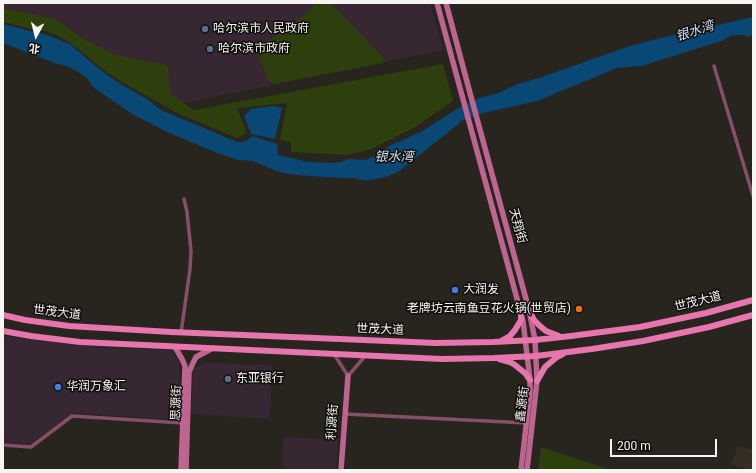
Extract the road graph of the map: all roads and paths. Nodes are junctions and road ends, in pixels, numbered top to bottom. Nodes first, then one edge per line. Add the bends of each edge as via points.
1 (437, 3) edge
2 (446, 3) edge
3 (714, 66) dead end
4 (753, 196) edge
5 (184, 199) dead end
6 (753, 300) edge
7 (529, 310) junction
8 (521, 313) junction
9 (3, 315) edge
10 (753, 315) edge
11 (5, 331) edge
12 (181, 333) junction
13 (571, 336) junction
14 (535, 340) junction
15 (526, 341) junction
16 (493, 342) junction
17 (175, 346) junction
18 (213, 348) junction
19 (567, 352) junction
20 (334, 354) junction
21 (366, 355) junction
22 (527, 356) junction
23 (536, 356) junction
24 (494, 358) junction
25 (348, 376) junction
26 (530, 380) junction
27 (537, 381) junction
28 (345, 414) junction
29 (183, 423) junction
30 (527, 423) junction
31 (3, 445) edge
32 (181, 470) edge
33 (186, 470) edge
34 (341, 470) edge
35 (521, 470) edge
36 (527, 470) edge

1 - 8 main road, 天翔街
2 - 7 main road, 天翔街
3 - 4 street
5 - 12 street via 191,251
6 - 13 main road, 世茂大道 via 640,327
7 - 13 main road via 534,320 546,331 561,337
7 - 14 main road, 天翔街
8 - 15 main road, 天翔街
8 - 16 main road via 521,320 510,336 502,341
9 - 12 main road, 世茂大道 via 69,326
10 - 19 main road via 643,341
11 - 17 main road via 80,342
12 - 16 main road, 世茂大道 via 436,343
13 - 14 main road, 世茂大道
14 - 15 main road, 世茂大道
14 - 23 main road, 鑫源街
15 - 16 main road, 世茂大道
15 - 22 main road, 鑫源街
17 - 18 main road
17 - 29 main road, 思源街 via 185,366
18 - 20 main road
18 - 33 main road, 思源街 via 196,357 189,372
19 - 23 main road
19 - 27 main road via 551,361
20 - 21 main road
20 - 25 street
21 - 24 main road via 442,359
21 - 25 street
22 - 23 main road
22 - 24 main road
22 - 26 main road, 鑫源街
23 - 27 main road, 鑫源街
24 - 26 main road via 515,365
25 - 28 main road, 利源街
26 - 30 main road, 鑫源街
27 - 36 main road, 鑫源街
28 - 30 street
28 - 34 main road, 利源街
29 - 31 street via 72,416 31,447
29 - 32 main road, 思源街
30 - 35 main road, 鑫源街

